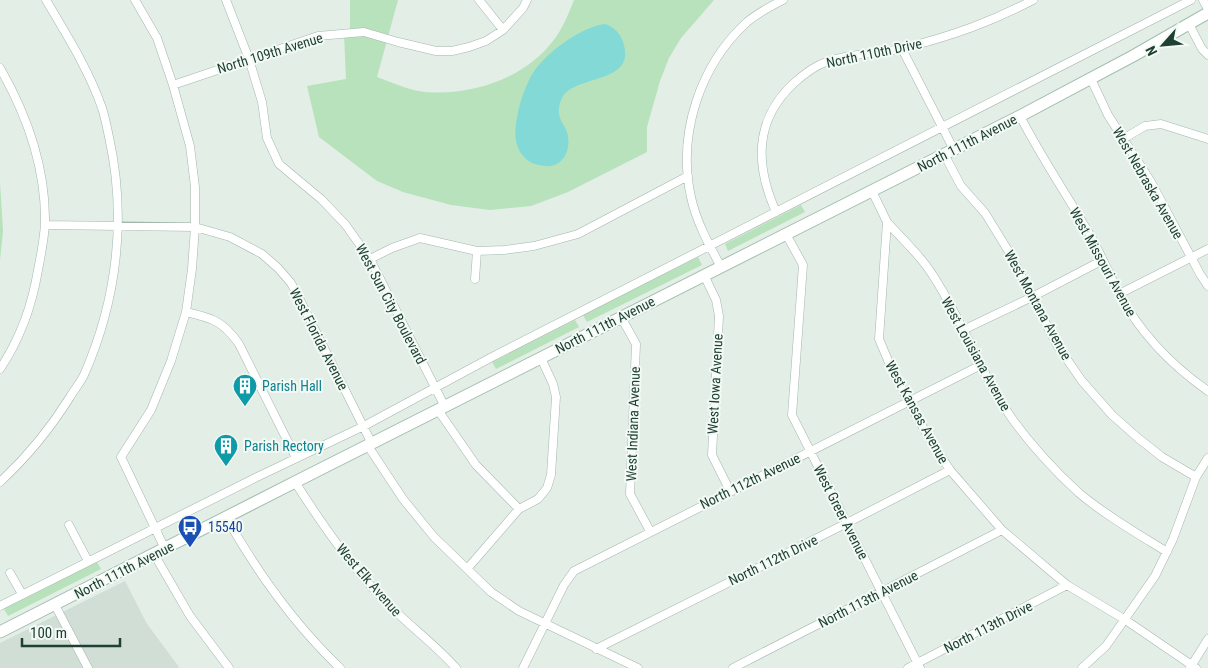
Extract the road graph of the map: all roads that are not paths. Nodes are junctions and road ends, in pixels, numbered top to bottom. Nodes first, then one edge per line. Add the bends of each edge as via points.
1 (46, 0) edge
2 (136, 0) edge
3 (226, 0) edge
4 (479, 0) edge
5 (527, 0) edge
6 (783, 0) edge
7 (1033, 0) edge
8 (1191, 0) edge
9 (1203, 0) edge
10 (1208, 9) edge
11 (1208, 13) edge
12 (1189, 24) junction
13 (503, 30) junction
14 (902, 49) junction
15 (1208, 55) edge
16 (249, 59) junction
17 (0, 68) edge
18 (1091, 79) junction
19 (173, 85) junction
20 (1020, 116) junction
21 (942, 127) junction
22 (1123, 139) junction
23 (1208, 139) edge
24 (949, 152) junction
25 (688, 176) junction
26 (872, 191) junction
27 (776, 212) junction
28 (887, 222) junction
29 (45, 225) junction
30 (118, 227) junction
31 (194, 227) junction
32 (786, 234) junction
33 (710, 246) junction
34 (1208, 249) edge
35 (477, 250) junction
36 (1191, 258) junction
37 (370, 259) junction
38 (1103, 260) junction
39 (720, 267) junction
40 (704, 275) junction
41 (475, 279) dead end
42 (1208, 286) edge
43 (1119, 294) junction
44 (1032, 297) junction
45 (186, 312) junction
46 (621, 317) junction
47 (963, 330) junction
48 (541, 358) junction
49 (981, 365) junction
50 (0, 369) edge
51 (436, 388) junction
52 (1208, 391) edge
53 (908, 401) junction
54 (441, 408) junction
55 (364, 426) junction
56 (370, 445) junction
57 (810, 451) junction
58 (296, 458) junction
59 (1208, 458) edge
60 (950, 470) junction
61 (1196, 477) junction
62 (0, 482) edge
63 (296, 482) junction
64 (730, 490) junction
65 (519, 509) junction
66 (226, 517) junction
67 (847, 524) junction
68 (69, 525) dead end
69 (155, 527) junction
70 (1002, 530) junction
71 (650, 531) junction
72 (165, 549) junction
73 (1167, 552) junction
74 (154, 554) junction
75 (88, 561) junction
76 (467, 569) junction
77 (10, 572) dead end
78 (1067, 585) junction
79 (882, 592) junction
80 (22, 594) junction
81 (55, 605) junction
82 (0, 606) edge
83 (1124, 619) junction
84 (544, 624) junction
85 (0, 632) edge
86 (1208, 639) edge
87 (596, 649) junction
88 (919, 666) edge
89 (1193, 667) edge
90 (88, 668) edge
91 (229, 668) edge
92 (340, 668) edge
93 (456, 668) edge
94 (523, 668) edge
95 (638, 668) edge
96 (734, 668) edge
97 (908, 668) edge
98 (1082, 668) edge

1 - 30 street via 88,75 102,108 113,156
2 - 19 street via 157,38
3 - 16 street, West Sun City Boulevard
4 - 13 street
5 - 13 street, North 109th Avenue
6 - 25 street via 747,22 708,73 694,105 687,147
7 - 14 street, North 110th Drive via 954,35
8 - 21 street, North 111th Avenue
9 - 10 street
11 - 12 street, North 111th Avenue
12 - 15 street
12 - 18 street, North 111th Avenue
13 - 16 street, North 109th Avenue via 486,41 452,51 436,51 364,32 318,36
14 - 21 street, West Montana Avenue
14 - 27 street, North 110th Drive via 825,62 804,74 784,92 767,121 762,140 762,173
16 - 19 street, North 109th Avenue
16 - 37 street, West Sun City Boulevard via 262,102 267,138 279,164 345,224
17 - 29 street via 25,118 37,156
18 - 20 street, North 111th Avenue
18 - 22 street, West Nebraska Avenue
19 - 31 street via 190,146 195,188
20 - 24 street, North 111th Avenue
20 - 38 street, West Missouri Avenue
21 - 24 street, West Montana Avenue
21 - 27 street, North 111th Avenue
22 - 23 street via 1145,126 1156,124
22 - 36 street, West Nebraska Avenue via 1151,182
24 - 26 street, North 111th Avenue
24 - 44 street, West Montana Avenue via 960,186 985,213
25 - 33 street via 691,197
25 - 35 street via 578,234 534,246
26 - 28 street, West Kansas Avenue
26 - 32 street, North 111th Avenue
27 - 33 street, North 111th Avenue
28 - 47 street, West Louisiana Avenue via 929,270
28 - 53 street, West Kansas Avenue via 879,339
29 - 30 street, West Florida Avenue
29 - 50 street via 33,298 11,352
30 - 31 street, West Florida Avenue
30 - 62 street via 116,269 106,317 83,376 55,420
31 - 45 street
31 - 55 street, West Florida Avenue via 230,237 262,254 291,283
32 - 39 street, North 111th Avenue
32 - 57 street, West Greer Avenue via 803,265 792,415
33 - 39 street
33 - 51 street, North 111th Avenue
34 - 36 street
35 - 37 street via 420,238
35 - 41 street
36 - 42 street, West Nebraska Avenue
36 - 43 street
37 - 51 street, West Sun City Boulevard
38 - 43 street, West Missouri Avenue
38 - 44 street
39 - 40 street, North 111th Avenue
40 - 46 street, North 111th Avenue
40 - 64 street, West Iowa Avenue via 716,300 718,316 712,455
43 - 52 street, West Missouri Avenue via 1158,348
44 - 47 street
44 - 61 street, West Montana Avenue via 1061,350 1097,399 1147,446
45 - 58 street via 210,317 231,332
45 - 69 street via 151,410 121,457
46 - 48 street, North 111th Avenue
46 - 71 street, West Indiana Avenue via 636,344 630,494
47 - 49 street, West Louisiana Avenue
48 - 54 street, North 111th Avenue
48 - 65 street via 556,397 551,476 538,499
49 - 53 street, North 112th Avenue
49 - 73 street, West Louisiana Avenue via 1013,420 1043,458 1080,494
51 - 54 street, West Sun City Boulevard
51 - 55 street, North 111th Avenue
53 - 57 street, North 112th Avenue
53 - 60 street, West Kansas Avenue
54 - 56 street, North 111th Avenue
54 - 65 street, West Sun City Boulevard via 476,465
55 - 56 street, West Florida Avenue
55 - 58 street, North 111th Avenue
56 - 63 street, North 111th Avenue
56 - 76 street, West Florida Avenue via 402,499
57 - 64 street, North 112th Avenue
57 - 67 street, West Greer Avenue
58 - 69 street, North 111th Avenue
59 - 61 street
60 - 67 street, North 112th Drive
60 - 70 street, West Kansas Avenue
61 - 73 street
63 - 66 street, North 111th Avenue
63 - 93 street, West Elk Avenue via 321,523 384,600
64 - 71 street, North 112th Avenue
65 - 76 street
66 - 72 street, North 111th Avenue
66 - 92 street via 275,594 303,630
67 - 79 street, West Greer Avenue
67 - 87 street, North 112th Drive
68 - 75 street, North 111th Avenue
69 - 72 street
69 - 75 street, North 111th Avenue
70 - 78 street, West Kansas Avenue
70 - 79 street, North 113th Avenue
71 - 84 street, North 112th Avenue via 574,570
72 - 74 street, North 111th Avenue
73 - 83 street via 1155,576
74 - 81 street, North 111th Avenue
74 - 91 street via 190,616
75 - 80 street, North 111th Avenue
76 - 84 street, West Florida Avenue via 498,596
77 - 80 street
78 - 83 street, West Kansas Avenue
78 - 88 street, North 113th Drive
79 - 88 street, West Greer Avenue
79 - 96 street, North 113th Avenue
80 - 82 street, North 111th Avenue
81 - 85 street, North 111th Avenue
81 - 90 street
83 - 89 street, West Kansas Avenue
83 - 98 street via 1106,646
84 - 87 street, West Florida Avenue
84 - 94 street, North 112th Avenue
86 - 89 street
87 - 95 street, West Florida Avenue
88 - 97 street, North 113th Drive

